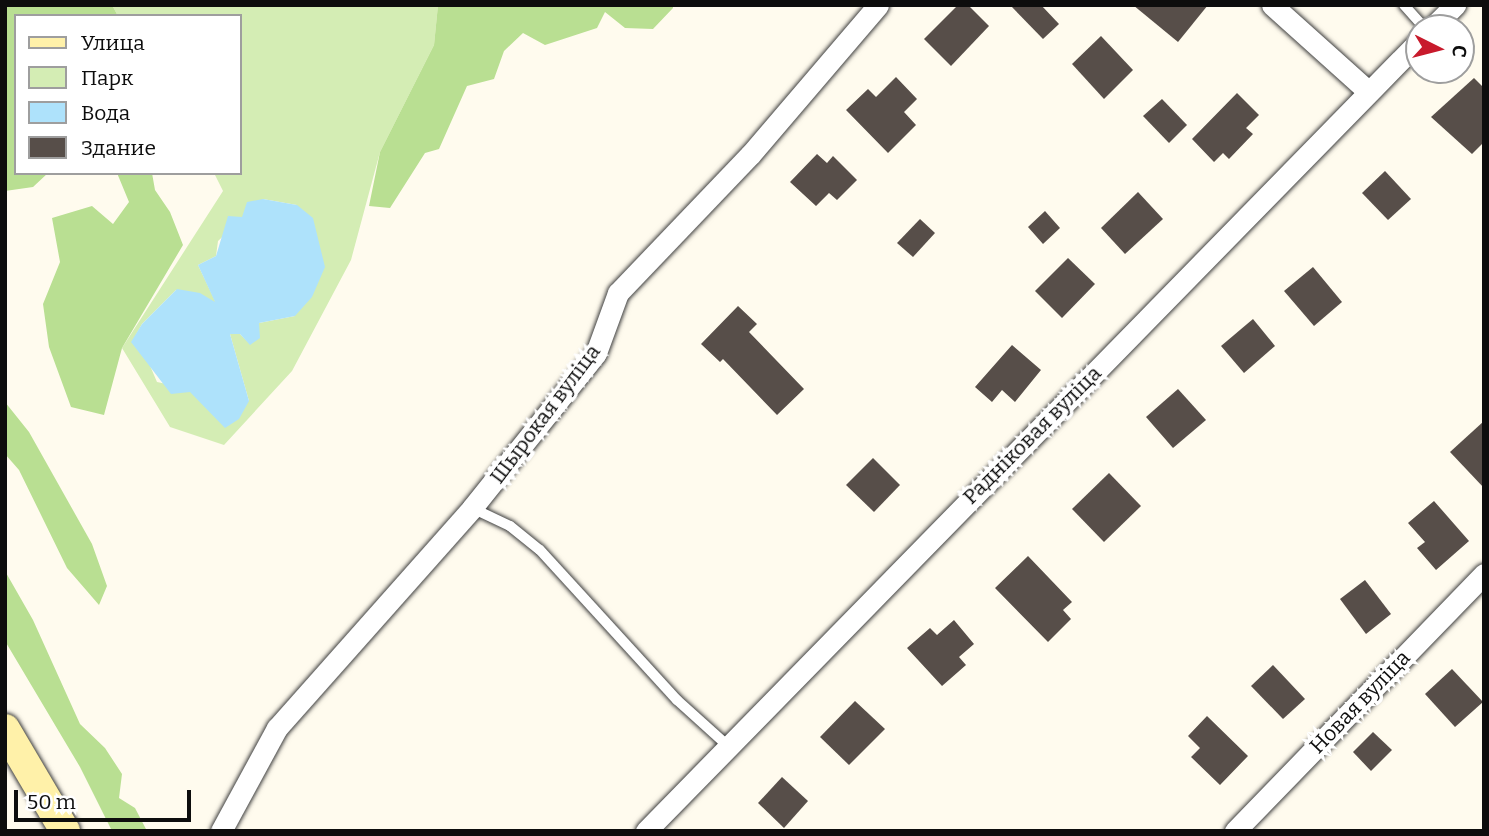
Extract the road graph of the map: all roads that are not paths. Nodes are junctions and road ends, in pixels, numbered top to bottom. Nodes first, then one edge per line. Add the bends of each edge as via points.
1 (849, 5) edge
2 (1272, 5) edge
3 (871, 13) edge
4 (1405, 55) edge
5 (1369, 92) junction
6 (472, 509) junction
7 (1484, 574) edge
8 (5, 729) edge
9 (727, 745) junction
10 (65, 831) edge
11 (221, 831) edge
12 (646, 831) edge
13 (1235, 831) edge

1 - 3 street
2 - 5 street
3 - 6 street, Шырокая вуліца via 750,155 618,293 596,353
4 - 5 street, Радніковая вуліца
5 - 9 street, Радніковая вуліца
6 - 9 lane via 510,526 540,550 677,700
6 - 11 street, Шырокая вуліца via 277,728
7 - 13 street, Новая вуліца
8 - 10 main road
9 - 12 street, Радніковая вуліца

